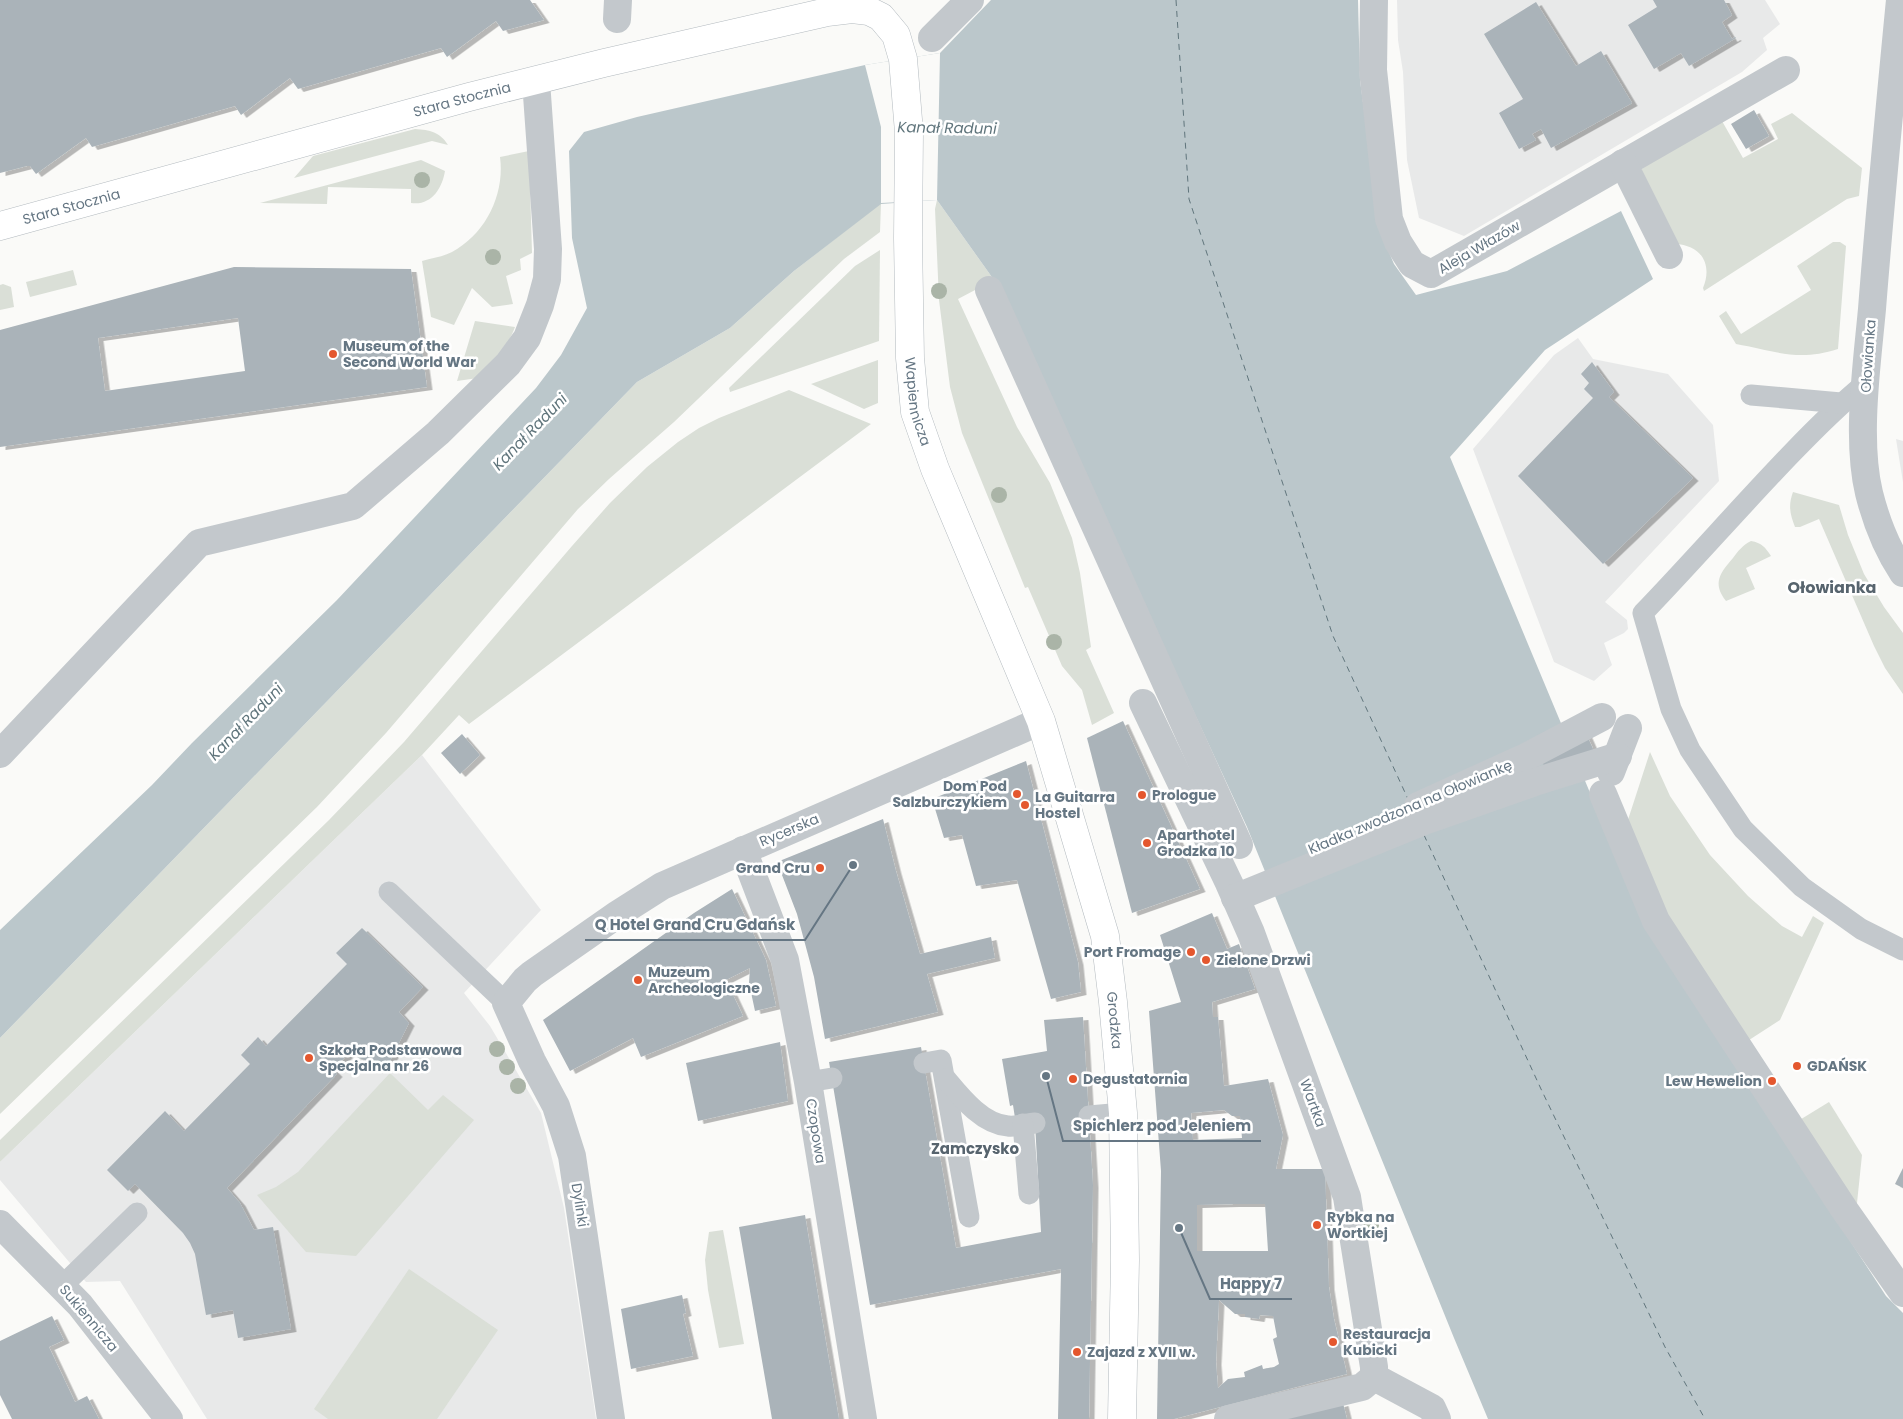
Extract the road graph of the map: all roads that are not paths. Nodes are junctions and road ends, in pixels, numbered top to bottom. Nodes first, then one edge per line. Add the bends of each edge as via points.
1 (970, 0) edge
2 (1374, 0) edge
3 (1900, 0) edge
4 (825, 6) edge
5 (932, 38) dead end
6 (903, 59) joint
7 (1786, 70) dead end
8 (536, 81) junction
9 (1895, 142) edge
10 (1623, 163) junction
11 (0, 226) edge
12 (1669, 255) dead end
13 (989, 290) dead end
14 (1866, 383) junction
15 (1751, 395) dead end
16 (1840, 403) junction
17 (1903, 573) edge
18 (1143, 703) dead end
19 (1041, 721) junction
20 (0, 754) edge
21 (1608, 772) junction
22 (1239, 845) dead end
23 (743, 850) junction
24 (1238, 888) junction
25 (389, 892) dead end
26 (1903, 950) edge
27 (506, 1003) junction
28 (924, 1063) dead end
29 (946, 1078) junction
30 (1123, 1113) junction
31 (1089, 1116) dead end
32 (1029, 1194) dead end
33 (137, 1213) dead end
34 (969, 1217) dead end
35 (0, 1224) edge
36 (62, 1286) junction
37 (1903, 1293) edge
38 (1374, 1377) junction
39 (169, 1419) edge
40 (611, 1419) edge
41 (863, 1419) edge
42 (1122, 1419) edge
43 (1228, 1419) edge
44 (1437, 1419) edge

1 - 5 street
2 - 10 street, Aleja Włazów via 1373,70 1389,219 1412,264 1431,274
3 - 9 street, Ołowianka
4 - 6 street, Stara Stocznia via 869,11 882,17 896,35
4 - 8 street, Stara Stocznia
6 - 19 street, Wapiennicza via 909,132 910,358 915,412 935,469
7 - 10 street, Aleja Włazów
8 - 11 street, Stara Stocznia
8 - 20 street via 548,240 547,279 527,338 508,364 438,433 353,506 199,543
9 - 14 street, Ołowianka via 1877,252
10 - 12 street
13 - 22 street
14 - 16 lane
14 - 17 street, Ołowianka via 1864,446 1869,492 1880,528
15 - 16 lane
16 - 26 lane via 1643,614 1671,709 1690,750 1744,830 1802,886 1861,930
18 - 24 street, Wartka
19 - 23 street, Rycerska
19 - 30 street, Grodzka via 1105,936
21 - 24 street, Kładka zwodzona na Ołowiankę via 1535,782
21 - 24 street, Kładka zwodzona na Ołowiankę via 1632,726 1593,719 1526,757
21 - 37 street via 1656,921 1844,1209
23 - 27 street, Rycerska via 662,886 618,914 532,974
23 - 41 street, Czopowa via 785,960 820,1080
24 - 38 street, Wartka via 1251,933 1348,1197
25 - 27 lane
27 - 40 street, Dylinki via 556,1106 572,1156
28 - 29 lane via 941,1060
29 - 32 lane via 959,1095 994,1122 1008,1126 1029,1124
29 - 34 lane
30 - 31 lane
30 - 42 street, Grodzka
33 - 36 lane
35 - 36 street, Sukiennicza
36 - 39 street, Sukiennicza
38 - 43 street via 1362,1387
38 - 44 street via 1432,1408

